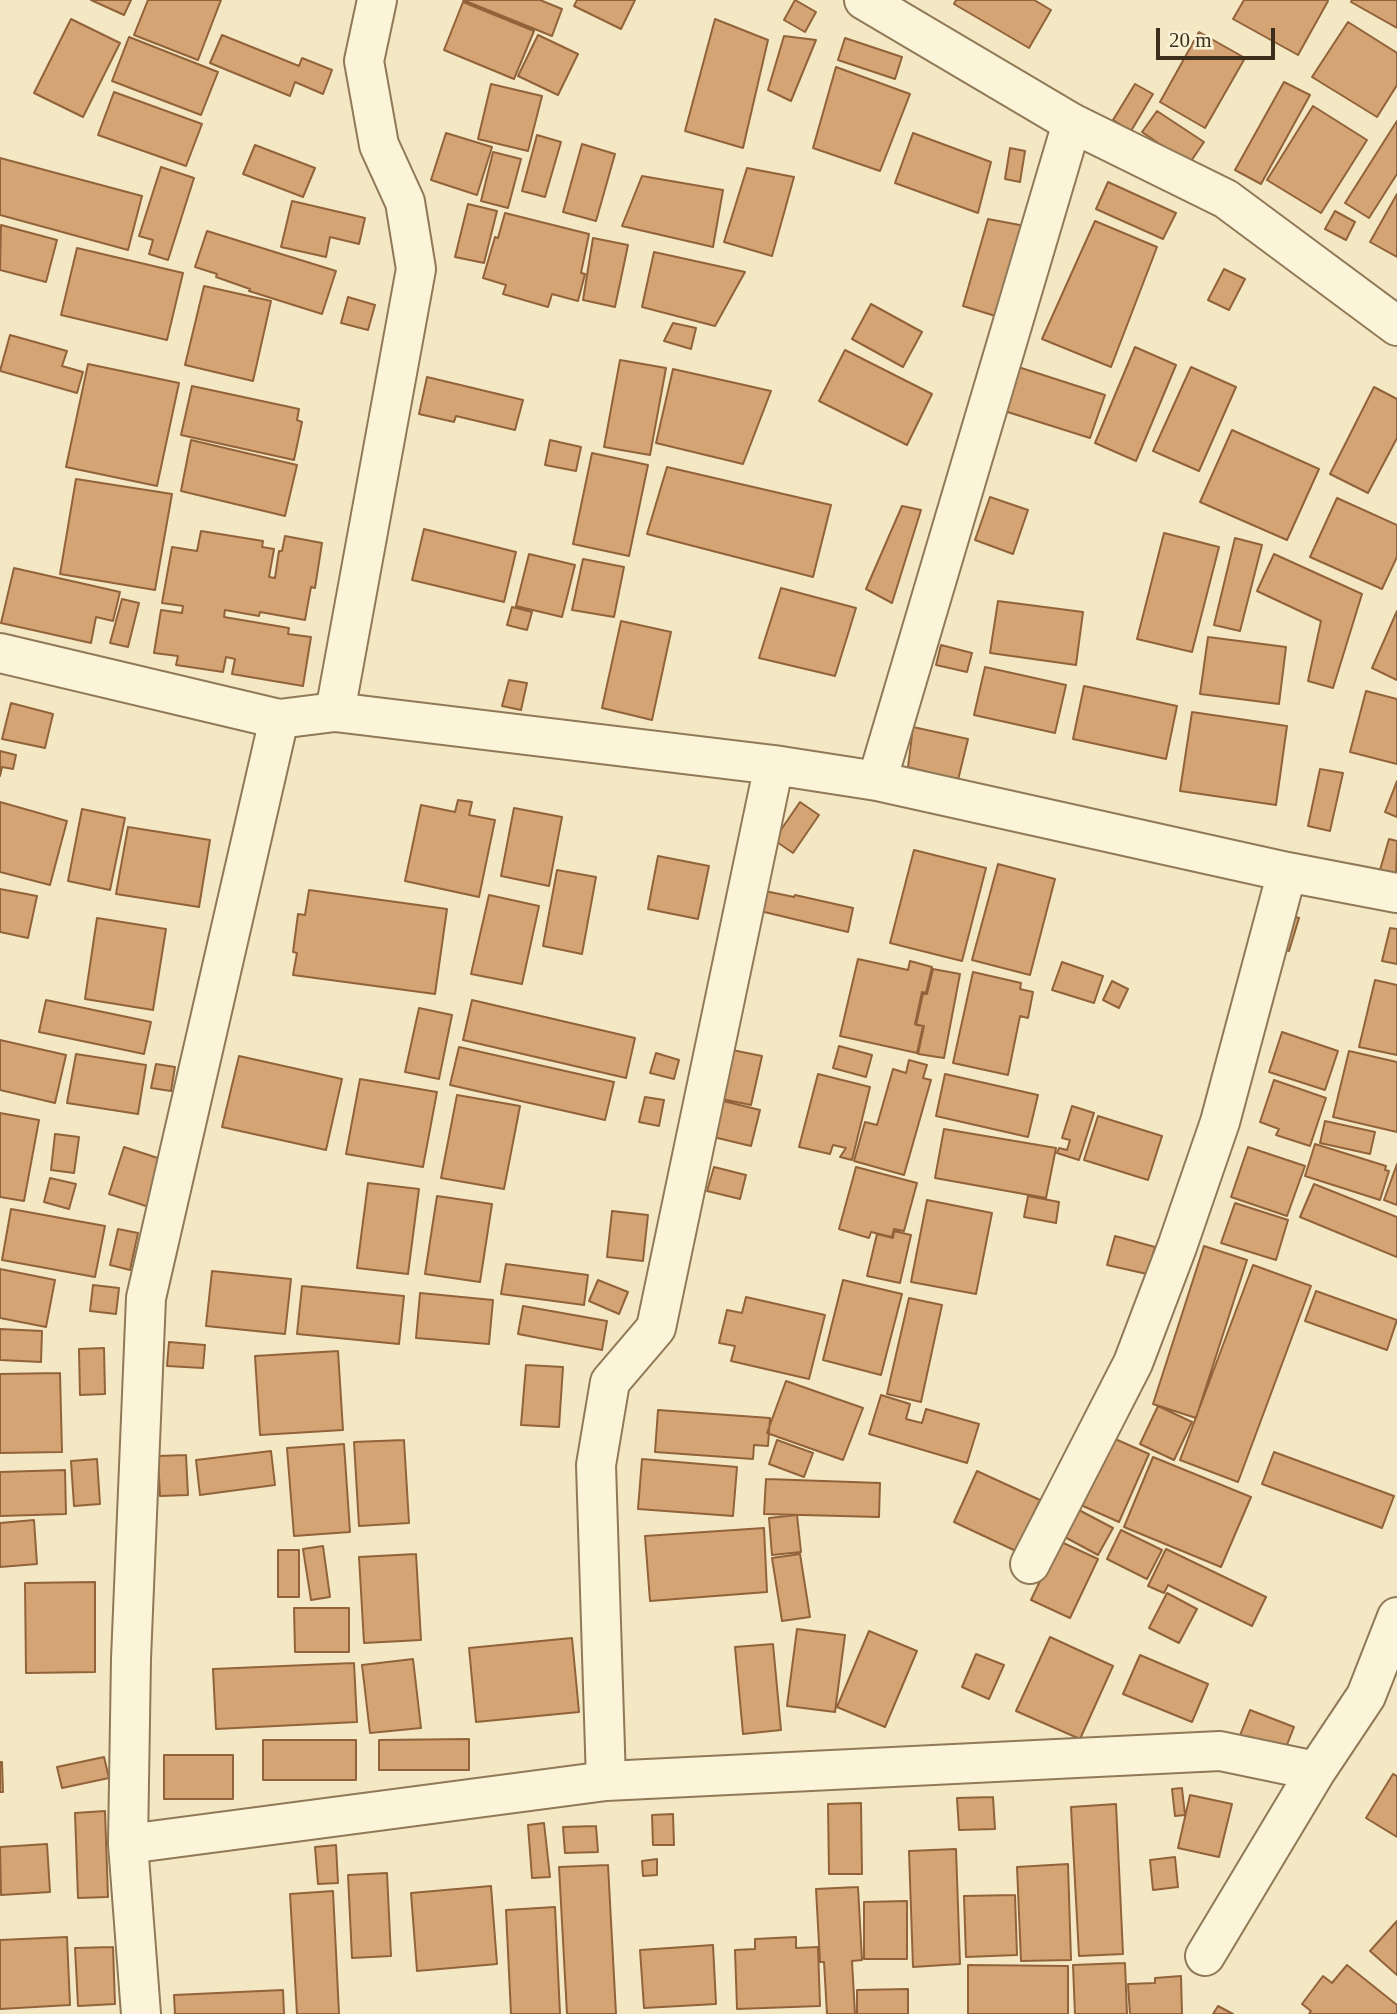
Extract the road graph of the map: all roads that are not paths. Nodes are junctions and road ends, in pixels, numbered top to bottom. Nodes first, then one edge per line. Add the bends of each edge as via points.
1 (377, 0) edge
2 (864, 0) edge
3 (1072, 123) junction
4 (1397, 326) edge
5 (0, 653) edge
6 (335, 712) junction
7 (279, 719) junction
8 (774, 765) junction
9 (877, 781) junction
10 (1287, 872) junction
11 (1397, 893) edge
12 (1030, 1564) dead end
13 (1397, 1616) edge
14 (1316, 1771) junction
15 (607, 1781) junction
16 (128, 1844) junction
17 (1205, 1955) dead end
18 (141, 2014) edge

1 - 6 street via 364,61 379,145 405,202 415,269
2 - 3 street
3 - 4 street via 1226,199
3 - 9 street
5 - 7 street
6 - 7 street
6 - 8 street
7 - 16 street via 146,1298
8 - 9 street
8 - 15 street via 656,1328 610,1382 596,1465
9 - 10 street
10 - 11 street
10 - 12 street via 1220,1122 1177,1247 1133,1363
13 - 14 street via 1366,1696
14 - 15 street via 1220,1751
14 - 17 street
15 - 16 street
16 - 18 street

